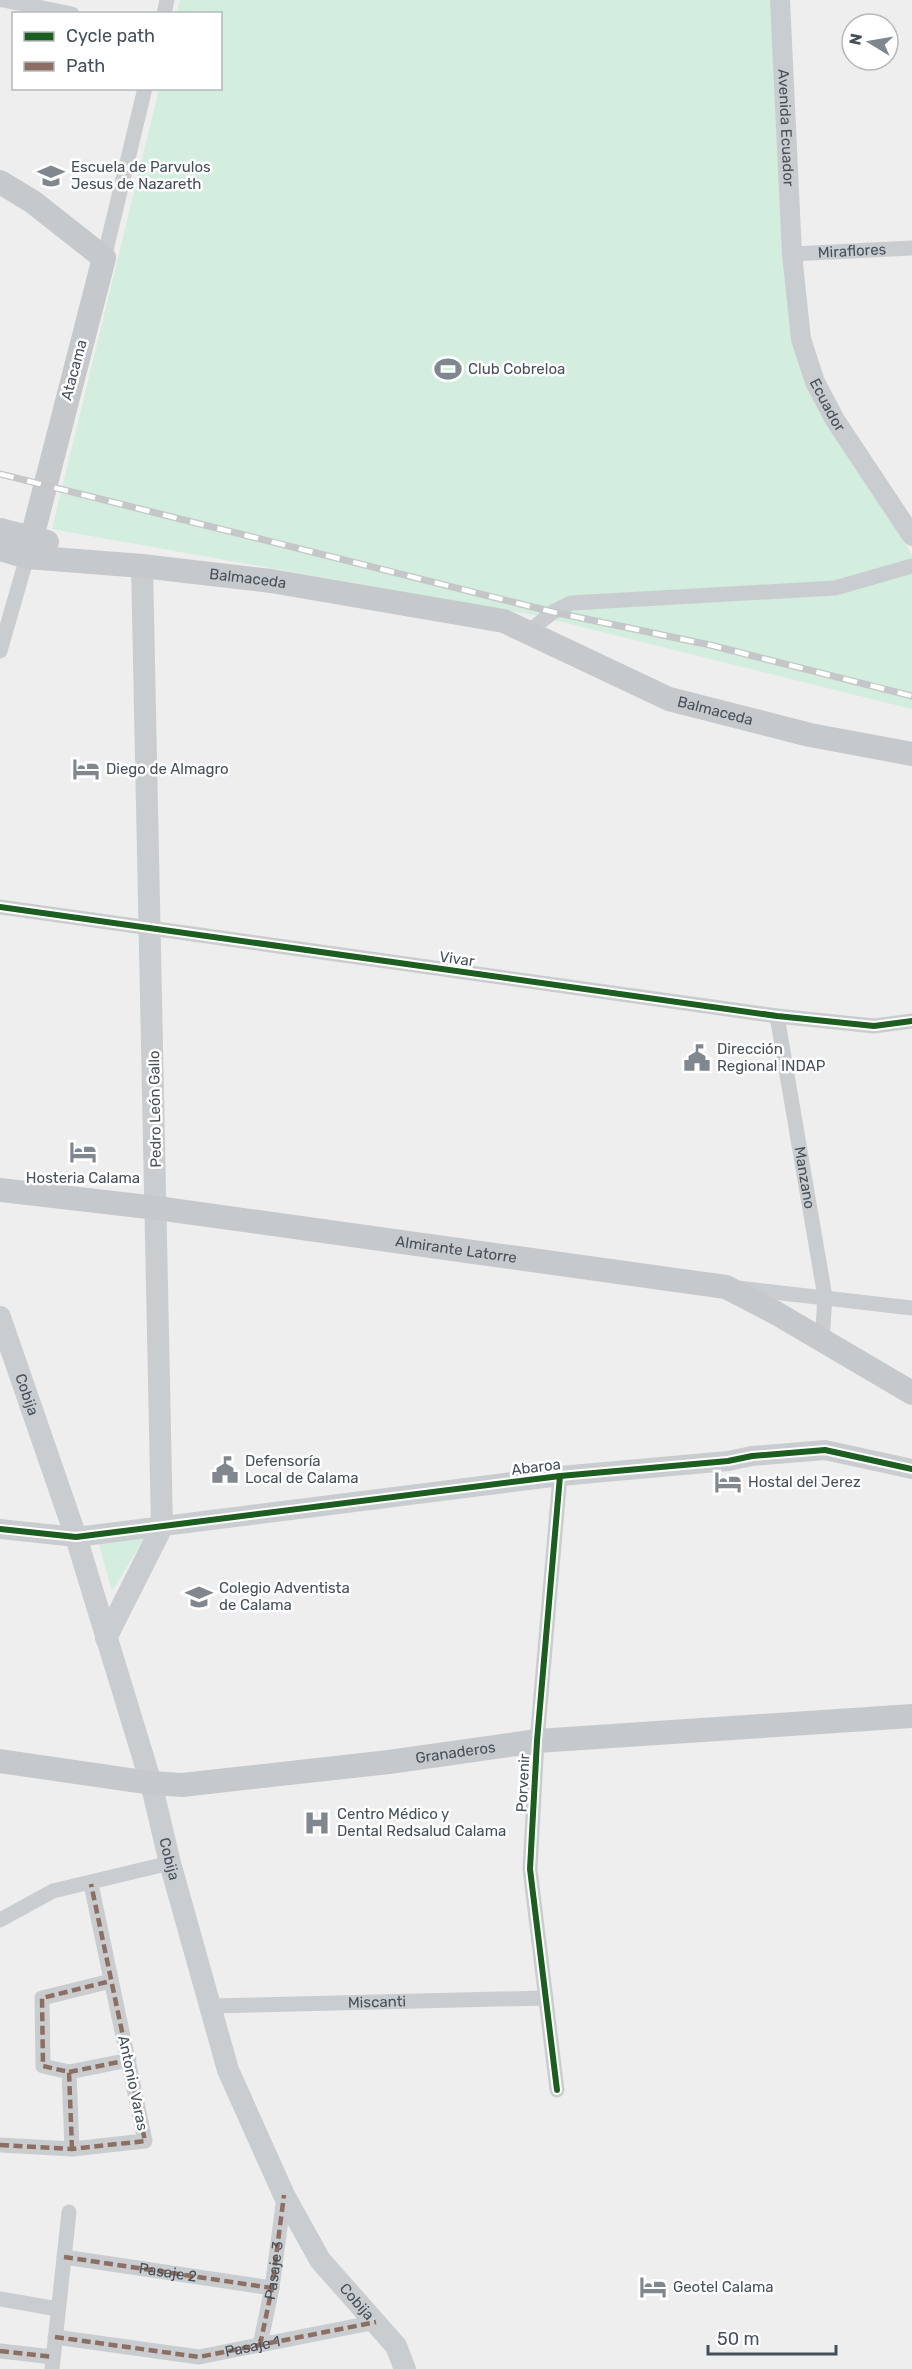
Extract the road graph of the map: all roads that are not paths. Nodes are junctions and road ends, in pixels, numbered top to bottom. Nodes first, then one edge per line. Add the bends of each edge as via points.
1 (3, 0) edge
2 (780, 0) edge
3 (62, 12) edge
4 (145, 90) edge
5 (0, 182) edge
6 (912, 248) edge
7 (792, 254) junction
8 (104, 258) junction
9 (0, 530) edge
10 (912, 536) edge
11 (29, 548) junction
12 (0, 549) edge
13 (142, 566) junction
14 (912, 566) edge
15 (528, 632) junction
16 (0, 651) edge
17 (912, 754) edge
18 (0, 907) edge
19 (151, 928) junction
20 (777, 1016) junction
21 (912, 1022) edge
22 (0, 1190) edge
23 (157, 1208) junction
24 (726, 1287) junction
25 (825, 1297) junction
26 (912, 1308) edge
27 (0, 1317) edge
28 (822, 1341) junction
29 (912, 1393) edge
30 (912, 1469) edge
31 (560, 1476) junction
32 (162, 1527) junction
33 (0, 1529) edge
34 (76, 1537) junction
35 (106, 1638) junction
36 (912, 1716) edge
37 (537, 1741) junction
38 (0, 1761) edge
39 (152, 1783) junction
40 (170, 1863) junction
41 (91, 1884) junction
42 (0, 1920) edge
43 (111, 1981) junction
44 (546, 1998) junction
45 (209, 2006) junction
46 (129, 2060) junction
47 (69, 2072) junction
48 (557, 2090) dead end
49 (0, 2145) edge
50 (72, 2149) junction
51 (284, 2195) junction
52 (69, 2212) dead end
53 (64, 2257) junction
54 (272, 2288) junction
55 (0, 2299) edge
56 (58, 2309) junction
57 (376, 2322) junction
58 (55, 2337) junction
59 (260, 2345) junction
60 (0, 2352) edge
61 (53, 2363) edge
62 (405, 2369) edge

1 - 3 street
2 - 7 street, Avenida Ecuador
4 - 8 street, Atacama
5 - 8 main road via 33,202
6 - 7 street, Miraflores
7 - 10 street, Ecuador via 801,339 815,382 835,420
8 - 11 main road, Atacama
9 - 11 main road, Balmaceda
11 - 12 main road, Balmaceda
11 - 13 main road, Balmaceda
11 - 16 street, Atacama
13 - 15 main road, Balmaceda via 272,581 504,621
13 - 19 main road, Pedro León Gallo
14 - 15 street via 835,588 571,603
15 - 17 main road, Balmaceda via 669,699 800,733
18 - 19 street, Vivar
19 - 20 street, Vivar
19 - 23 main road, Pedro León Gallo
20 - 21 street, Vivar via 874,1026
20 - 25 street, Manzano
22 - 23 main road, Almirante Latorre
23 - 24 main road, Almirante Latorre
23 - 32 main road, Pedro León Gallo
24 - 25 street, Almirante Latorre
24 - 28 main road
25 - 26 street, Almirante Latorre
25 - 28 street, Manzano
27 - 34 main road, Cobija
28 - 29 main road
30 - 31 street, Abaroa via 825,1450
31 - 32 street, Abaroa
31 - 37 street, Porvenir
32 - 34 street, Abaroa
32 - 35 main road, Pedro León Gallo
33 - 34 street, Abaroa
34 - 35 main road, Cobija
35 - 39 main road, Cobija
36 - 37 main road, Granaderos
37 - 39 main road, Granaderos via 228,1780 182,1785
37 - 44 street, Porvenir via 530,1869
38 - 39 main road, Granaderos
39 - 40 main road, Cobija
40 - 41 street
40 - 45 main road, Cobija
41 - 42 street via 53,1891
41 - 43 street, Antonio Varas
43 - 46 street, Antonio Varas
43 - 47 street via 42,1998 44,2066
44 - 45 street, Miscanti
44 - 48 street, Porvenir
45 - 51 main road, Cobija via 228,2070
46 - 47 street
46 - 50 street, Antonio Varas via 144,2141
47 - 50 street
49 - 50 street, Antonio Varas
51 - 54 street, Pasaje 3
51 - 57 main road, Cobija via 320,2260
52 - 53 street
53 - 54 street, Pasaje 2
53 - 56 street
54 - 59 street, Pasaje 3
55 - 56 street
56 - 58 street
57 - 59 street, Pasaje 1
57 - 62 main road, Cobija via 396,2346
58 - 59 street, Pasaje 1 via 200,2357
58 - 61 street
60 - 61 street

